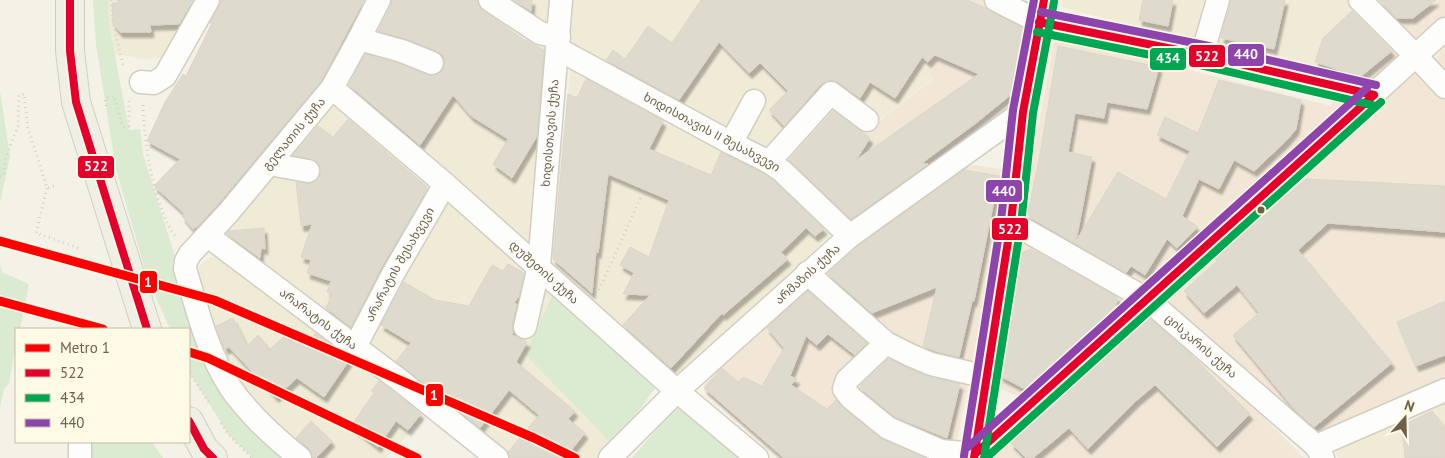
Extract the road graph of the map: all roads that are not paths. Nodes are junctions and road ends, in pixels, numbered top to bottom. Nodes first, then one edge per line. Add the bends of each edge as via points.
1 (70, 0) edge
2 (208, 0) edge
3 (379, 0) edge
4 (490, 0) edge
5 (561, 0) edge
6 (996, 0) edge
7 (1044, 0) edge
8 (1218, 0) edge
9 (1360, 0) edge
10 (1039, 22) junction
11 (1445, 29) edge
12 (360, 39) junction
13 (559, 43) junction
14 (1415, 55) junction
15 (1202, 56) junction
16 (432, 63) dead end
17 (132, 82) road end
18 (332, 88) junction
19 (1445, 88) edge
20 (1374, 95) junction
21 (754, 101) dead end
22 (1023, 112) junction
23 (866, 120) dead end
24 (730, 143) junction
25 (769, 162) junction
26 (269, 164) junction
27 (308, 171) dead end
28 (445, 184) junction
29 (1012, 222) junction
30 (208, 236) junction
31 (850, 236) junction
32 (539, 266) junction
33 (807, 274) junction
34 (1148, 300) junction
35 (526, 327) dead end
36 (147, 328) edge
37 (886, 343) junction
38 (355, 347) junction
39 (987, 377) junction
40 (1445, 390) edge
41 (677, 391) junction
42 (190, 423) edge
43 (80, 443) edge
44 (1319, 452) edge
45 (611, 457) edge
46 (976, 457) edge
47 (80, 458) edge
48 (213, 458) edge
49 (300, 458) edge
50 (497, 458) edge
51 (757, 458) edge

1 - 36 main road via 70,52 76,102
2 - 17 street via 165,76 154,82
3 - 12 street, გელათის ქუჩა
4 - 13 street, ხიდისთავის II შესახვევი
5 - 13 street, ხიდისთავის ქუჩა
6 - 10 street
7 - 10 street
8 - 15 street
9 - 14 street
10 - 15 street
10 - 22 street
11 - 14 street
12 - 16 street
12 - 18 street, გელათის ქუჩა
13 - 24 street, ხიდისთავის II შესახვევი
13 - 32 street, ხიდისთავის ქუჩა
14 - 19 street
14 - 20 street
15 - 20 street
18 - 26 street, გელათის ქუჩა
18 - 28 street, დუშეთის ქუჩა
20 - 34 street
21 - 24 street
22 - 29 street
22 - 31 street, არმაზის ქუჩა
23 - 25 street via 831,93
24 - 25 street, ხიდისთავის II შესახვევი
25 - 31 street, ხიდისთავის II შესახვევი
26 - 27 street
26 - 30 street, გელათის ქუჩა
28 - 32 street, დუშეთის ქუჩა
28 - 38 street, არარატის შესახვევი
29 - 34 street, ცისკარის ქუჩა
29 - 39 street
30 - 38 street, არარატის ქუჩა
30 - 49 street, გელათის ქუჩა via 190,254 185,269 209,345 230,387 258,420
31 - 33 street, არმაზის ქუჩა
32 - 35 street, ხიდისთავის ქუჩა
32 - 41 street, დუშეთის ქუჩა
33 - 37 street
33 - 41 street, არმაზის ქუჩა
34 - 44 street, ცისკარის ქუჩა
34 - 46 street
37 - 39 street via 932,364
37 - 46 street via 847,380 844,389 851,398 888,428 941,451
38 - 50 street, არარატის ქუჩა
39 - 46 street
40 - 44 street
41 - 45 street, არმაზის ქუჩა
41 - 51 street, დუშეთის ქუჩა
42 - 48 main road
43 - 47 street

